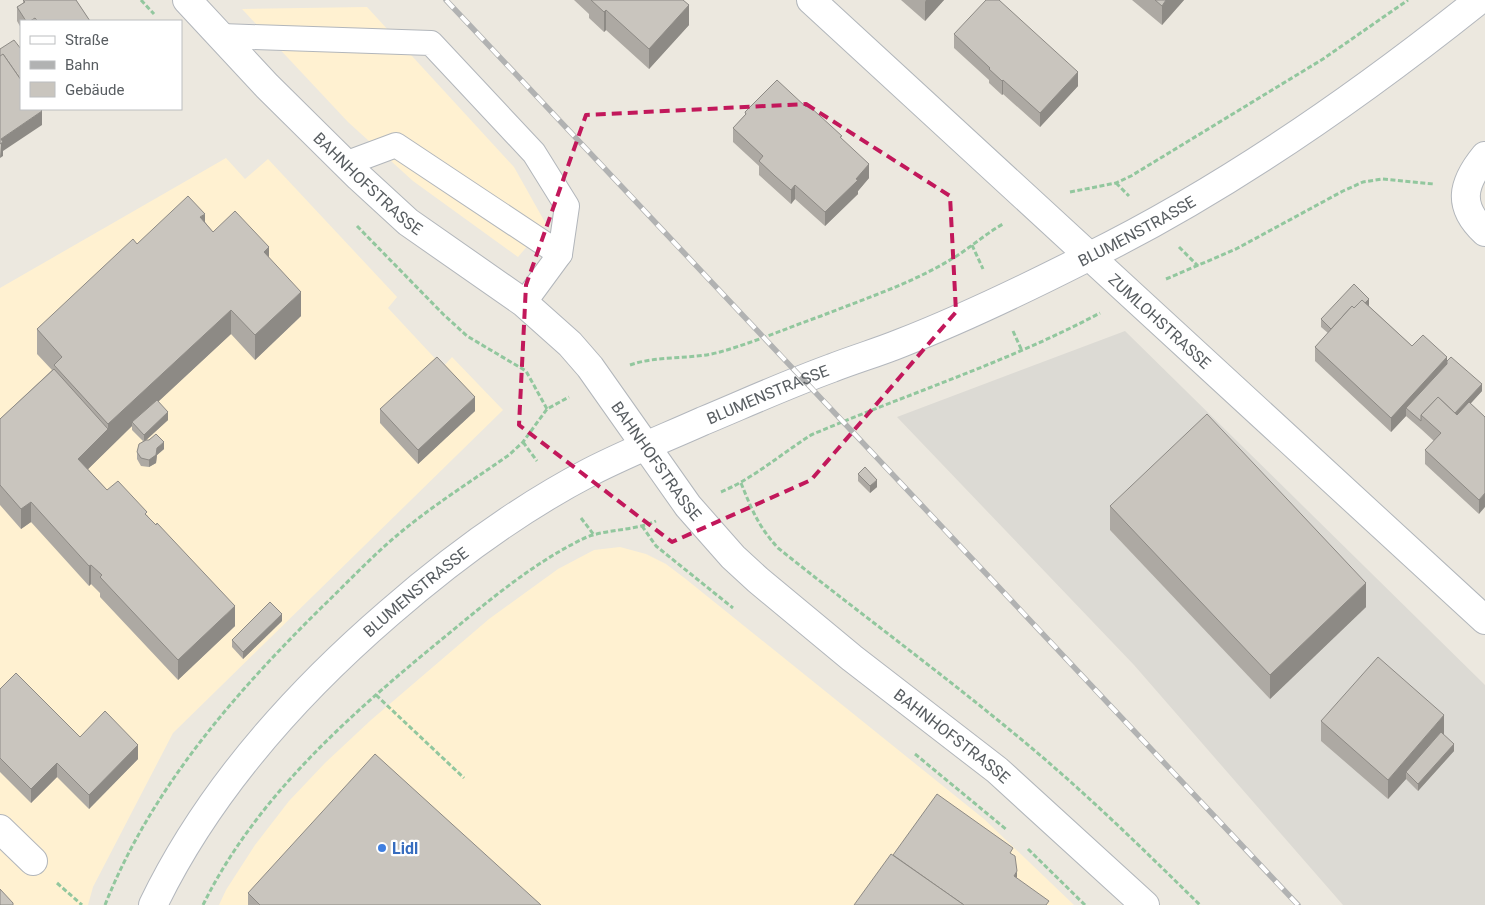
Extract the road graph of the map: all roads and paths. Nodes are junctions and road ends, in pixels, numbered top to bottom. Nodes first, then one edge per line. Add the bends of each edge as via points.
1 (141, 0) edge
2 (187, 0) edge
3 (811, 0) edge
4 (1408, 0) edge
5 (1479, 0) edge
6 (159, 20) edge
7 (221, 36) junction
8 (1485, 156) edge
9 (345, 164) junction
10 (1116, 183) dead end
11 (1465, 196) junction
12 (1485, 232) edge
13 (972, 245) dead end
14 (560, 254) junction
15 (1090, 257) junction
16 (1198, 266) dead end
17 (1132, 296) junction
18 (524, 303) junction
19 (600, 382) junction
20 (645, 446) junction
21 (741, 483) junction
22 (688, 506) junction
23 (1485, 620) edge
24 (376, 695) junction
25 (464, 778) dead end
26 (0, 829) edge
27 (32, 861) dead end
28 (154, 905) edge
29 (202, 905) edge
30 (1145, 905) edge
31 (1200, 905) edge

1 - 6 path
2 - 7 street, BAHNHOFSTRASSE
3 - 15 street, ZUMLOHSTRASSE
4 - 10 path via 1323,59
5 - 15 street, BLUMENSTRASSE via 1303,130 1230,177
7 - 9 street, BAHNHOFSTRASSE
7 - 14 lane via 431,43 534,153 567,206
8 - 11 street via 1475,169
9 - 14 lane via 396,145
9 - 18 street, BAHNHOFSTRASSE via 408,222
11 - 12 street via 1471,218
11 - 16 path via 1429,183 1382,179 1363,182
13 - 19 path via 951,260 890,289 764,338 719,352 632,364
14 - 18 lane
15 - 17 street, ZUMLOHSTRASSE
15 - 20 street, BLUMENSTRASSE via 903,342 831,368
17 - 21 path via 1022,351 811,435
17 - 23 street, ZUMLOHSTRASSE
18 - 19 street, BAHNHOFSTRASSE via 570,344
19 - 20 street, BAHNHOFSTRASSE
20 - 22 street, BAHNHOFSTRASSE
20 - 28 street, BLUMENSTRASSE via 516,515 441,569 366,632 280,718 238,769 188,842
21 - 22 path
21 - 31 path via 754,516 778,548 1034,750
22 - 24 path via 647,525 594,535 568,546 524,575
22 - 30 street, BAHNHOFSTRASSE via 758,580 852,658 997,770
24 - 25 path
24 - 29 path via 307,762 259,817 227,861
26 - 27 street

